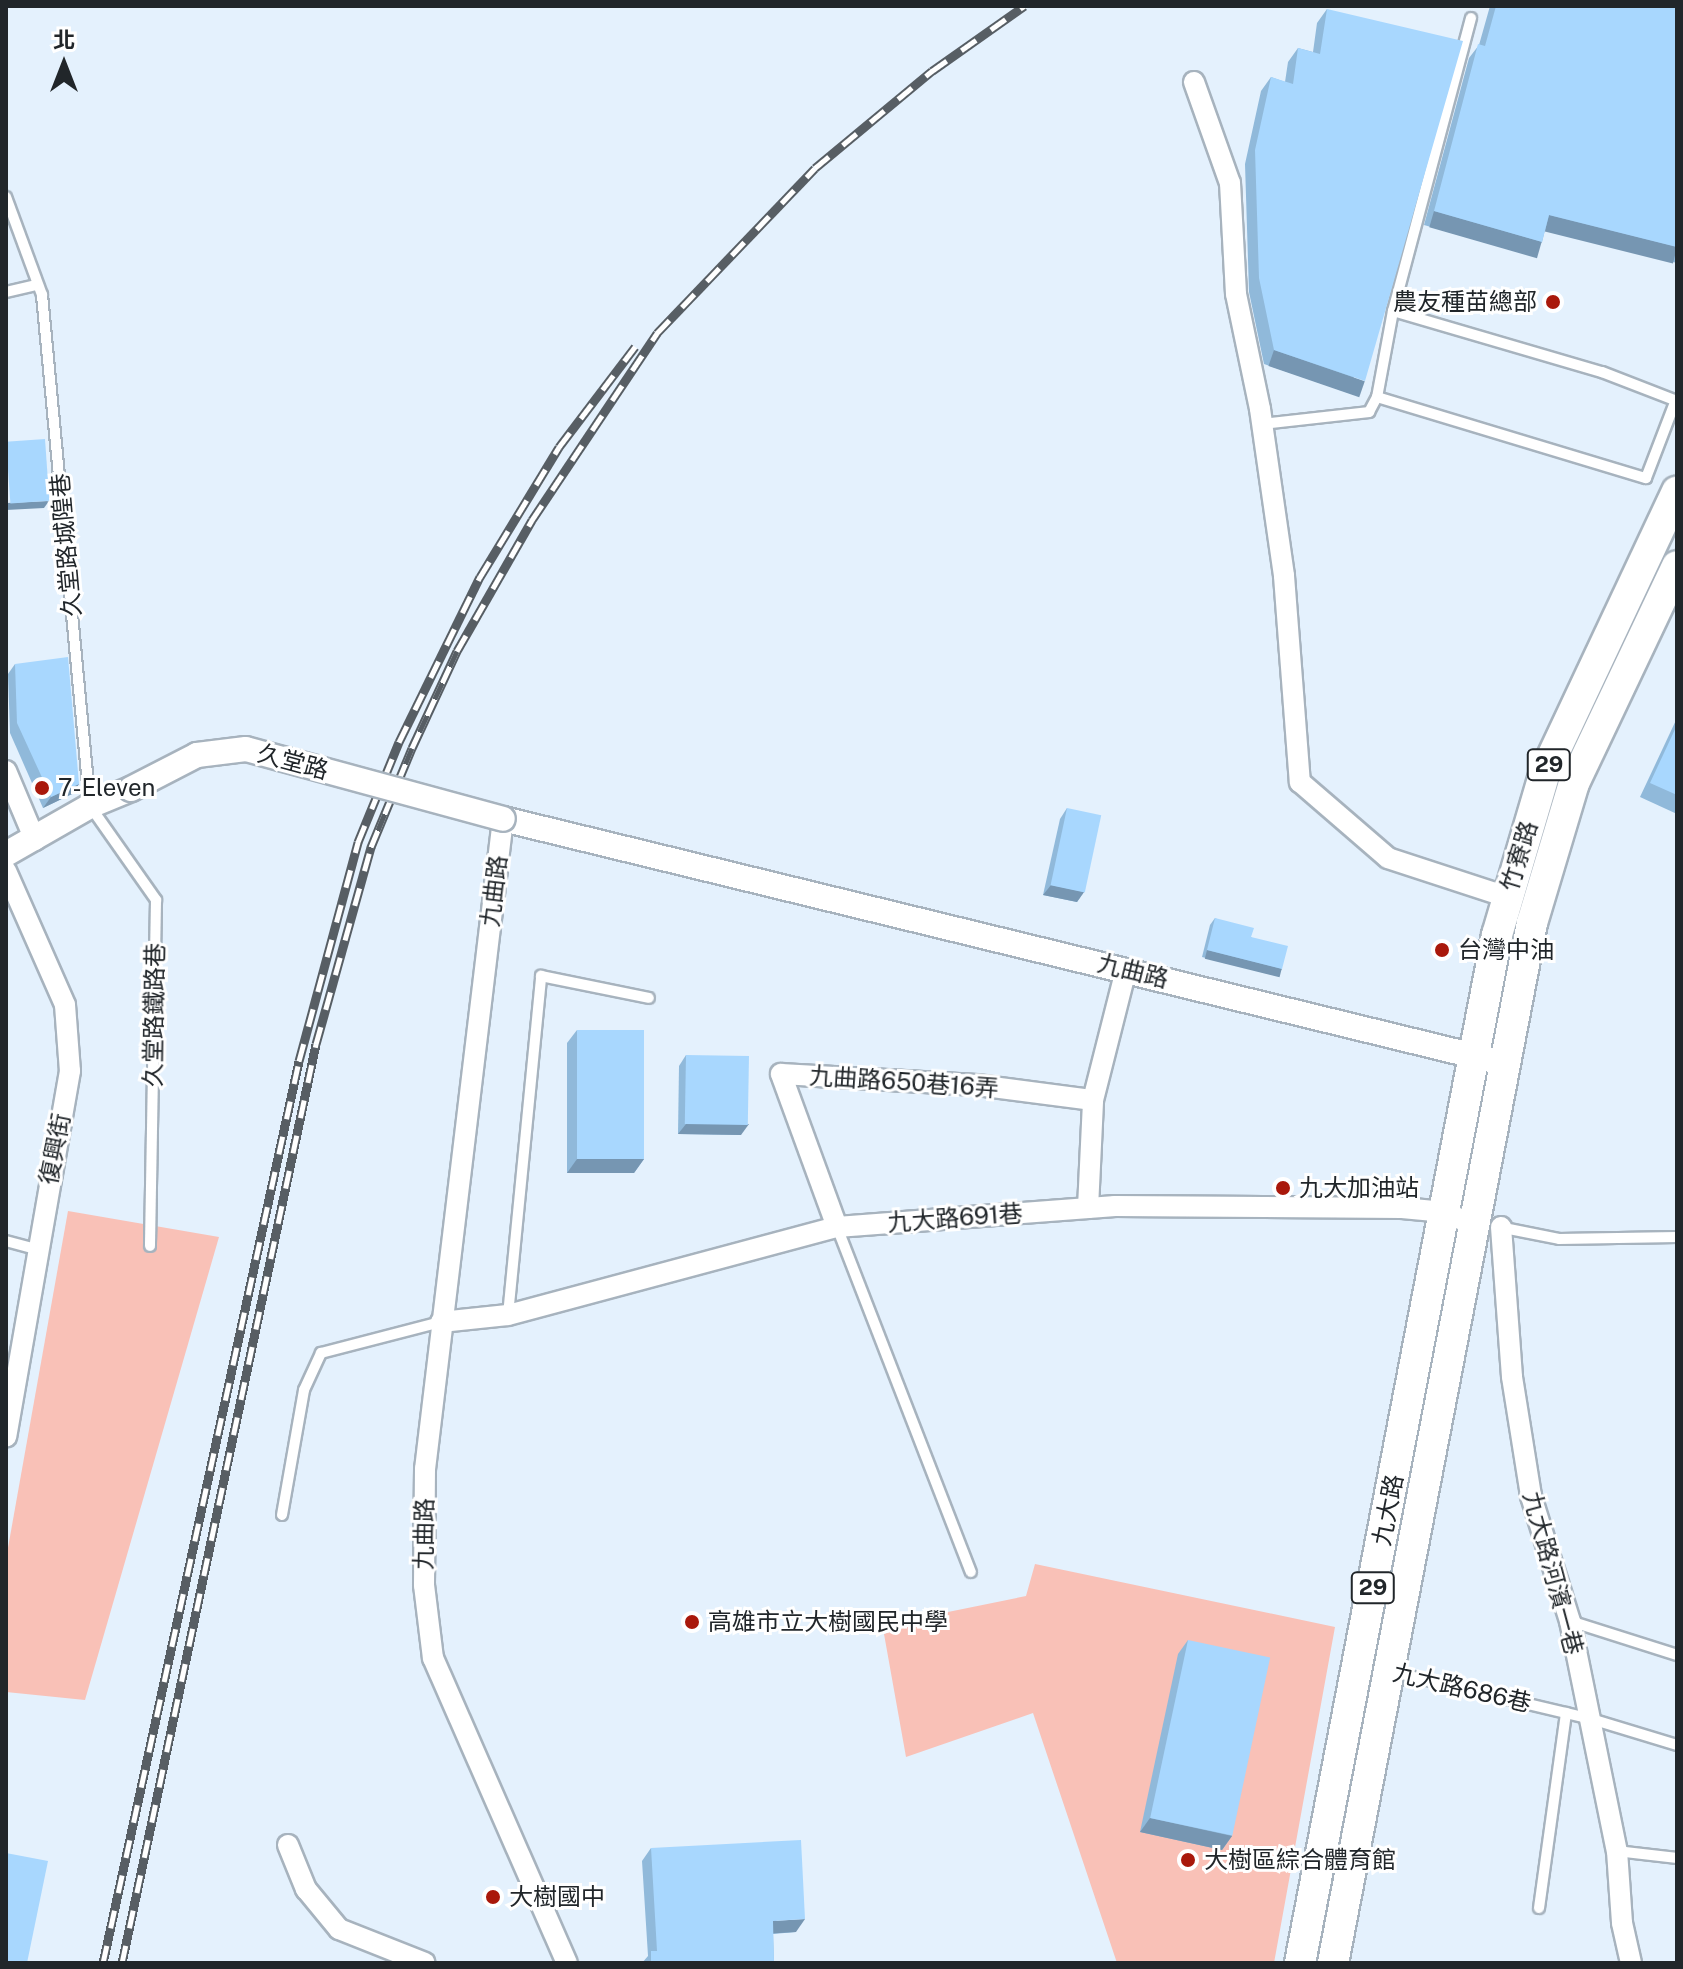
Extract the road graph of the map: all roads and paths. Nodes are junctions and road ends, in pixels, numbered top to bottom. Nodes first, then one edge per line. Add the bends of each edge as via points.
1 (1471, 18) dead end
2 (1194, 82) dead end
3 (6, 197) edge
4 (37, 285) junction
5 (6, 292) edge
6 (1393, 311) junction
7 (1377, 397) junction
8 (1677, 400) edge
9 (1262, 424) junction
10 (1677, 491) edge
11 (1677, 566) edge
12 (1561, 739) junction
13 (1587, 756) junction
14 (6, 771) edge
15 (90, 806) junction
16 (503, 819) junction
17 (35, 840) junction
18 (6, 854) edge
19 (6, 871) edge
20 (1507, 897) junction
21 (1126, 970) junction
22 (649, 998) dead end
23 (1473, 1057) junction
24 (1507, 1064) junction
25 (1093, 1100) junction
26 (1088, 1208) junction
27 (1445, 1212) junction
28 (837, 1227) junction
29 (1489, 1227) junction
30 (1677, 1237) edge
31 (6, 1241) edge
32 (150, 1246) dead end
33 (36, 1249) junction
34 (508, 1315) junction
35 (441, 1322) junction
36 (6, 1436) edge
37 (282, 1515) dead end
38 (971, 1572) dead end
39 (1570, 1621) junction
40 (1677, 1655) edge
41 (1359, 1664) junction
42 (1392, 1671) junction
43 (1566, 1713) junction
44 (1588, 1718) junction
45 (1677, 1745) edge
46 (288, 1845) dead end
47 (1617, 1851) junction
48 (1677, 1858) edge
49 (1539, 1908) dead end
50 (425, 1963) edge
51 (567, 1963) edge
52 (1300, 1963) edge
53 (1333, 1963) edge
54 (1631, 1963) edge

1 - 6 lane
2 - 9 street via 1230,183 1236,294
3 - 4 lane, 久堂路城隍巷
4 - 5 lane
4 - 15 lane, 久堂路城隍巷
6 - 7 lane
6 - 8 lane via 1602,372
7 - 8 lane via 1646,478
7 - 9 lane via 1369,412
9 - 20 street via 1284,576 1300,782 1388,858
10 - 12 main road, 竹寮路 / 29
11 - 13 main road, 竹寮路 / 29
12 - 13 main road
12 - 20 main road, 竹寮路 / 29 via 1545,772
13 - 24 main road, 竹寮路 / 29 via 1546,868
14 - 17 street
15 - 16 street, 久堂路, bridge via 197,755 246,749
15 - 17 street, 久堂路
15 - 32 lane, 久堂路鐵路巷 via 156,900
16 - 21 street, 九曲路
16 - 35 street, 九曲路
17 - 18 street, 久堂路
19 - 33 street, 復興街 via 65,1005 70,1071
20 - 23 main road, 竹寮路 / 29
21 - 23 street, 九曲路
21 - 25 street
22 - 34 lane via 541,976
23 - 24 street, 九曲路
23 - 27 main road, 九大路 / 29
24 - 29 main road, 九大路 / 29
25 - 26 street
25 - 28 street, 九曲路650巷16弄 via 977,1085 781,1074
26 - 27 street, 九大路691巷
26 - 28 street, 九大路691巷
27 - 29 street, 九大路691巷
27 - 41 main road, 九大路 / 29
28 - 34 street, 九大路691巷
28 - 38 lane
29 - 30 lane via 1559,1239
29 - 39 street, 九大路河濱一巷 via 1531,1496
29 - 42 main road, 九大路 / 29
31 - 33 lane
33 - 36 street, 復興街
34 - 35 street, 九大路691巷
35 - 37 lane via 321,1353 304,1390
35 - 51 street, 九曲路 via 425,1469 424,1585 433,1658
39 - 40 lane
39 - 44 street, 九大路河濱一巷
41 - 42 lane, 九大路686巷
41 - 52 main road, 九大路 / 29
42 - 43 lane, 九大路686巷
42 - 53 main road, 九大路 / 29
43 - 44 lane, 九大路686巷
43 - 49 lane
44 - 45 lane, 九大路686巷
44 - 47 street, 九大路河濱一巷
46 - 50 street via 306,1889 339,1929
47 - 48 lane
47 - 54 street, 九大路河濱一巷

